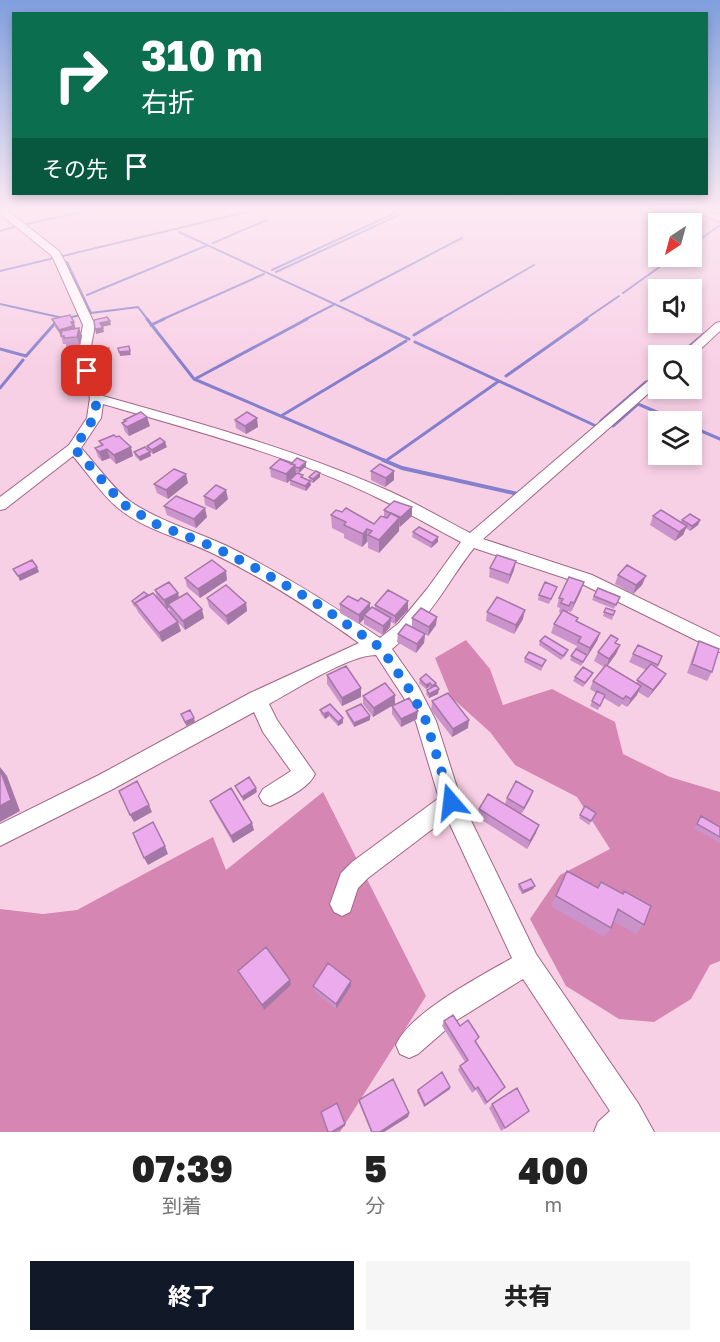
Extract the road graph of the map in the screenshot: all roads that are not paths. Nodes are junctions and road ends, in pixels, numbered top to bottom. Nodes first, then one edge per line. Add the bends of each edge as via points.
1 (59, 260) edge
2 (720, 325) edge
3 (697, 345) edge
4 (648, 388) edge
5 (97, 398) junction
6 (74, 448) junction
7 (0, 505) edge
8 (471, 541) junction
9 (720, 645) edge
10 (381, 648) junction
11 (257, 699) junction
12 (270, 796) dead end
13 (451, 802) junction
14 (0, 835) edge
15 (342, 904) dead end
16 (527, 963) junction
17 (409, 1046) dead end
18 (634, 1123) edge
19 (608, 1132) edge

1 - 5 street via 89,325 83,357
2 - 3 street
4 - 8 street
5 - 6 street via 94,418
5 - 8 street via 315,466 385,495
6 - 7 street
6 - 10 street via 123,504 156,524 262,572 313,601
8 - 9 street via 586,579
8 - 10 street via 405,628
10 - 11 street via 365,648
10 - 13 street via 426,721
11 - 12 street via 270,726 305,774
11 - 14 street via 117,777
13 - 15 street via 360,870 349,881
13 - 16 street
16 - 17 street via 448,1011
16 - 18 street
18 - 19 street

